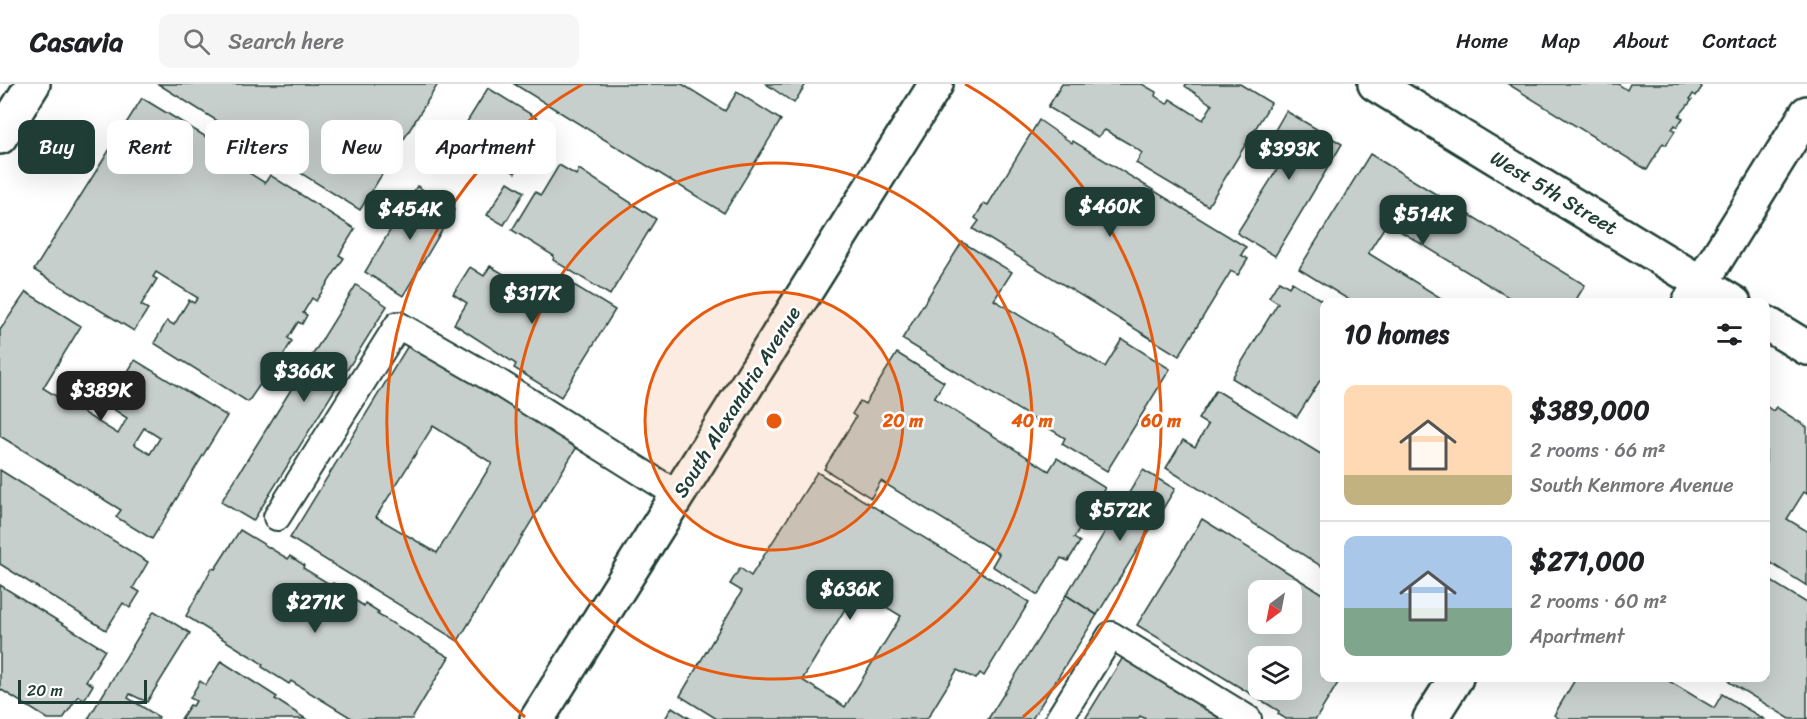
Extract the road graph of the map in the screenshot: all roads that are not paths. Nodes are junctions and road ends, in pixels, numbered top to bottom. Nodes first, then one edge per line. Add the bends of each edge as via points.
1 (33, 84) edge
2 (936, 84) edge
3 (1375, 84) edge
4 (1807, 113) edge
5 (0, 137) edge
6 (1695, 293) edge
7 (1714, 298) edge
8 (1770, 325) edge
9 (1807, 348) edge
10 (678, 495) junction
11 (277, 517) dead end
12 (1453, 682) edge
13 (537, 719) edge
14 (1059, 719) edge
15 (1248, 719) edge
16 (1430, 719) edge

1 - 5 street
2 - 10 street, South Alexandria Avenue
3 - 6 street, West 5th Street
4 - 6 street
6 - 7 street, West 5th Street
8 - 9 street
10 - 11 lane via 398,325
10 - 13 street, South Alexandria Avenue
12 - 16 street
14 - 15 lane via 1111,635

